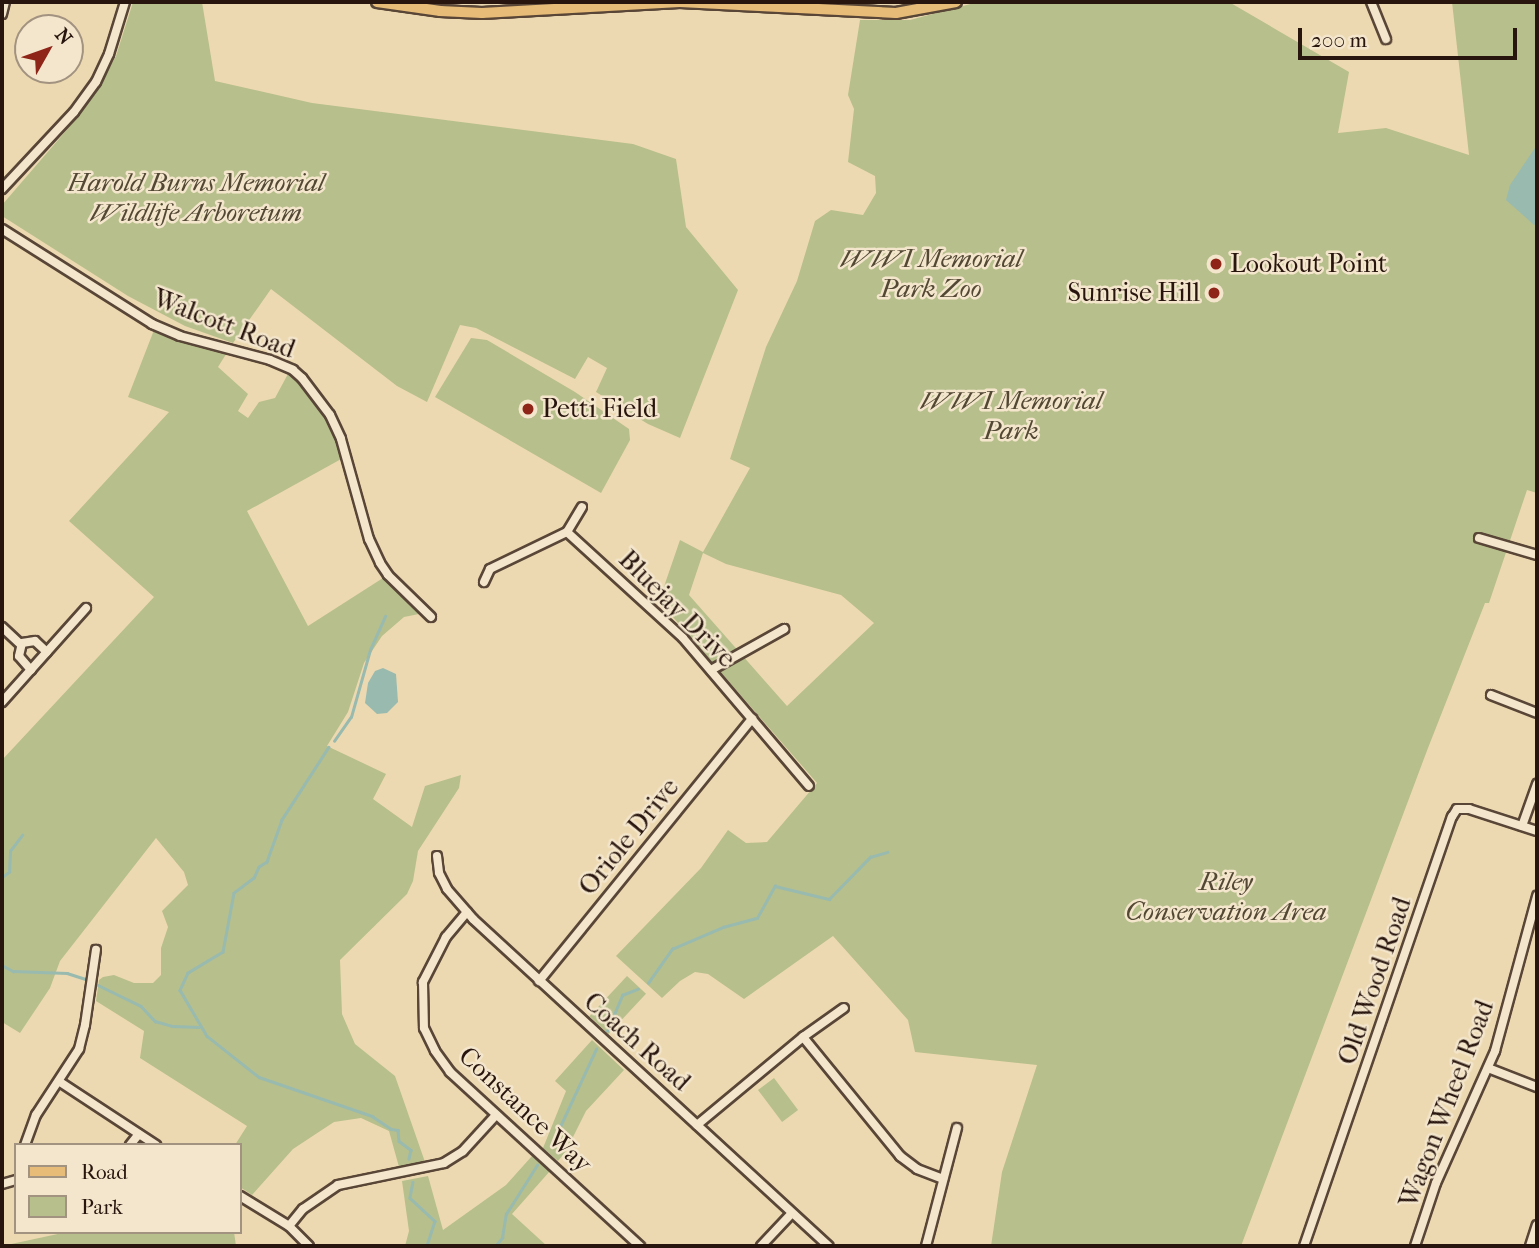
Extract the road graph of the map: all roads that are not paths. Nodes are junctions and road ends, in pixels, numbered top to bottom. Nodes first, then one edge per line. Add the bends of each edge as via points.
1 (5, 2) edge
2 (125, 2) edge
3 (377, 2) edge
4 (956, 2) edge
5 (1371, 2) edge
6 (2, 14) edge
7 (1386, 39) dead end
8 (2, 189) edge
9 (2, 229) edge
10 (582, 507) dead end
11 (567, 533) junction
12 (1479, 538) dead end
13 (1537, 555) edge
14 (484, 582) dead end
15 (86, 608) dead end
16 (431, 617) dead end
17 (2, 627) edge
18 (784, 629) dead end
19 (21, 645) junction
20 (47, 652) junction
21 (31, 670) junction
22 (711, 670) junction
23 (1491, 695) dead end
24 (2, 702) edge
25 (1537, 713) edge
26 (752, 719) junction
27 (1537, 784) edge
28 (809, 786) dead end
29 (1522, 826) junction
30 (1537, 831) edge
31 (437, 856) dead end
32 (1537, 896) edge
33 (467, 912) junction
34 (96, 950) dead end
35 (539, 981) junction
36 (844, 1009) dead end
37 (803, 1037) junction
38 (1488, 1068) junction
39 (60, 1082) junction
40 (1537, 1087) edge
41 (496, 1115) junction
42 (697, 1125) junction
43 (957, 1128) dead end
44 (139, 1134) junction
45 (25, 1143) edge
46 (132, 1143) edge
47 (153, 1143) edge
48 (943, 1179) junction
49 (242, 1197) edge
50 (792, 1213) junction
51 (1537, 1225) edge
52 (289, 1226) junction
53 (309, 1246) edge
54 (640, 1246) edge
55 (761, 1246) edge
56 (828, 1246) edge
57 (926, 1246) edge
58 (1304, 1246) edge
59 (1415, 1246) edge
60 (1530, 1246) edge

1 - 6 street
2 - 8 street via 96,82 48,142
3 - 4 main road via 482,13 680,2 883,13
5 - 7 street
9 - 16 street, Walcott Road via 152,324 270,360 302,378 330,415 341,439 380,563
10 - 11 street
11 - 14 street via 490,569
11 - 22 street, Bluejay Drive via 638,594
12 - 13 street
15 - 20 street
17 - 19 street
18 - 22 street
19 - 20 street via 35,641
19 - 21 street via 19,656
20 - 21 street
21 - 24 street
22 - 26 street, Bluejay Drive
23 - 25 street
26 - 28 street, Bluejay Drive
26 - 35 street, Oriole Drive
27 - 29 street
29 - 30 street, Old Wood Road
29 - 58 street, Old Wood Road via 1469,809 1457,808 1452,817
31 - 33 street, Coach Road via 447,889
32 - 38 street, Wagon Wheel Road
33 - 35 street, Coach Road
33 - 41 street, Constance Way via 446,937 424,982 424,1028 450,1072
34 - 39 street via 79,1049
35 - 42 street, Coach Road
36 - 37 street
37 - 42 street
37 - 48 street via 900,1156 916,1169
38 - 40 street
38 - 59 street, Wagon Wheel Road via 1436,1183
39 - 44 street
39 - 45 street via 36,1115
41 - 52 street via 463,1151 444,1163 338,1185 311,1203
41 - 54 street, Constance Way
42 - 50 street, Coach Road
43 - 48 street
44 - 46 street
44 - 47 street
48 - 57 street
49 - 52 street
50 - 55 street
50 - 56 street, Coach Road
51 - 60 street
52 - 53 street

